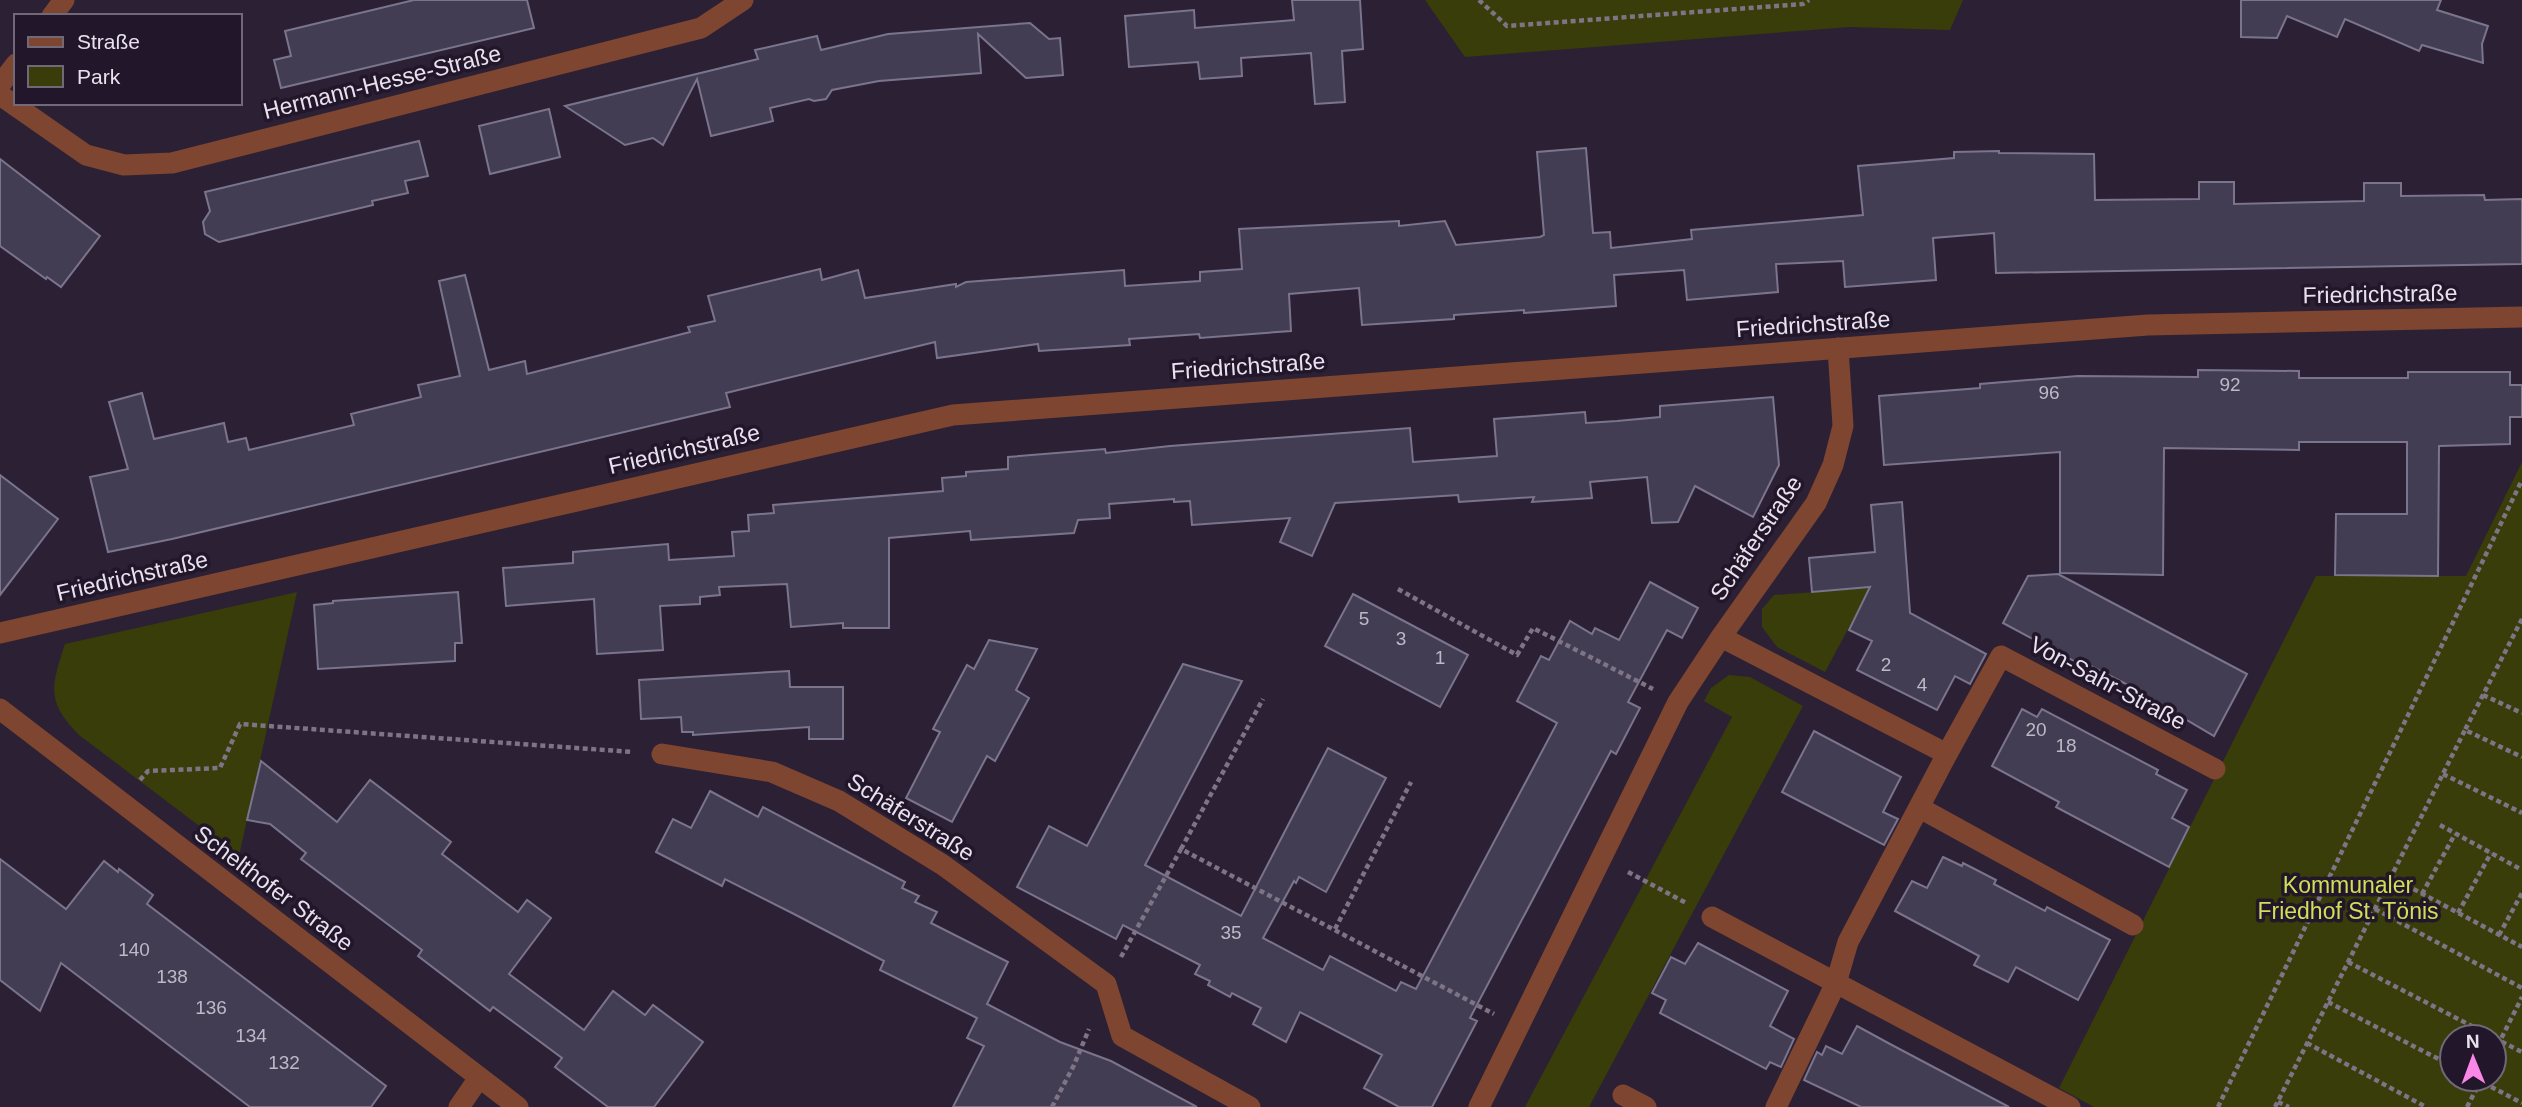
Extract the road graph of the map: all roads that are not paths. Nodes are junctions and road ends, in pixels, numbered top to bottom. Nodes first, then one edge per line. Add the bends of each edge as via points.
1 (743, 0) edge
2 (14, 67) edge
3 (0, 85) edge
4 (14, 105) edge
5 (2522, 317) edge
6 (1838, 348) junction
7 (0, 633) edge
8 (1721, 637) junction
9 (0, 709) edge
10 (662, 754) road end
11 (1947, 754) junction
12 (2215, 769) dead end
13 (1920, 808) junction
14 (1712, 917) road end
15 (2133, 925) dead end
16 (1836, 983) junction
17 (479, 1078) junction
18 (1623, 1095) dead end
19 (458, 1107) edge
20 (518, 1107) edge
21 (1250, 1107) edge
22 (1479, 1107) edge
23 (1646, 1107) edge
24 (1776, 1107) edge
25 (2070, 1107) edge

1 - 4 street, Hermann-Hesse-Straße via 701,28 172,163 124,165 86,155
2 - 3 street
5 - 6 street, Friedrichstraße via 2148,325
6 - 7 street, Friedrichstraße via 953,415
6 - 8 street, Schäferstraße via 1843,426 1833,465 1816,503
8 - 11 street
8 - 22 street, Schäferstraße via 1678,702
9 - 17 street, Schelthofer Straße
10 - 21 street, Schäferstraße via 772,772 839,800 943,865 1107,984 1122,1036
11 - 12 street, Von-Sahr-Straße via 2001,656
11 - 13 street, Von-Sahr-Straße
13 - 15 street
13 - 16 street, Von-Sahr-Straße via 1848,943
14 - 16 street
16 - 24 street, Von-Sahr-Straße
16 - 25 street
17 - 19 street
17 - 20 street, Schelthofer Straße
18 - 23 street

